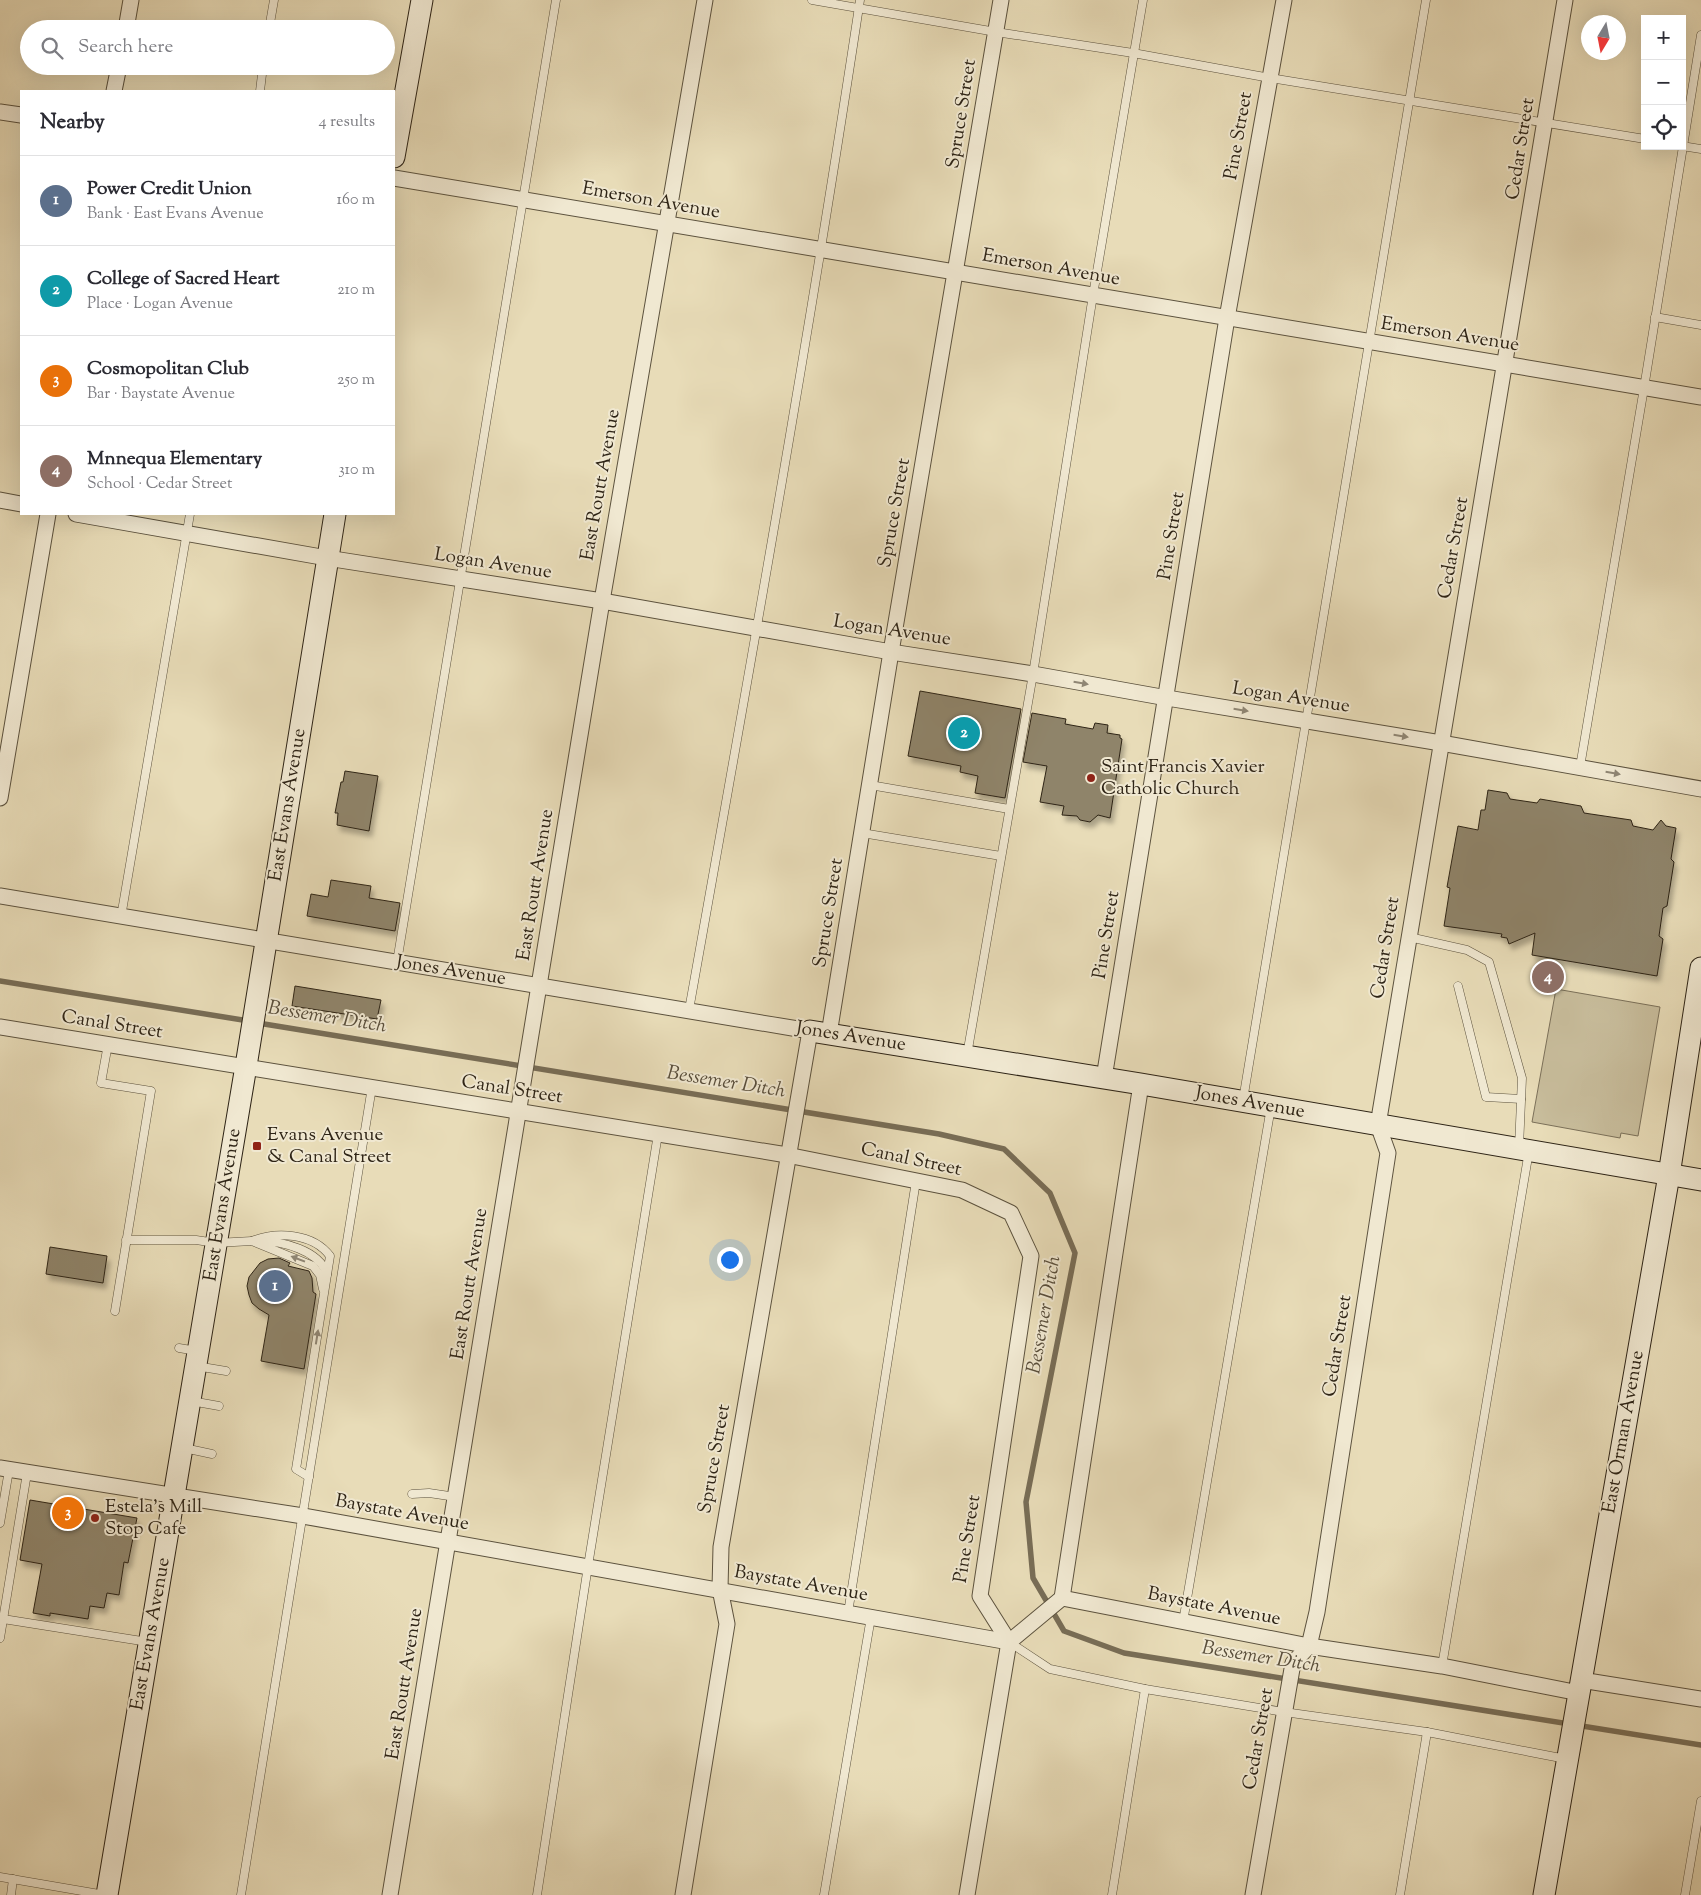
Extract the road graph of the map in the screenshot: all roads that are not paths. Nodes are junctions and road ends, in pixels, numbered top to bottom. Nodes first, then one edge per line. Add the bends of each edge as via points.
1 (131, 0) edge
2 (274, 0) edge
3 (422, 0) edge
4 (556, 0) edge
5 (705, 0) edge
6 (812, 0) edge
7 (1002, 0) edge
8 (1143, 0) edge
9 (1284, 0) edge
10 (1426, 0) edge
11 (1565, 0) edge
12 (859, 4) edge
13 (128, 20) edge
14 (271, 20) edge
15 (996, 32) junction
16 (1701, 35) edge
17 (1133, 53) junction
18 (117, 75) edge
19 (262, 75) edge
20 (1270, 78) junction
21 (114, 90) edge
22 (260, 90) edge
23 (1410, 101) junction
24 (0, 112) edge
25 (20, 115) edge
26 (1546, 123) junction
27 (1686, 128) edge
28 (1641, 139) edge
29 (1686, 146) edge
30 (1701, 149) edge
31 (1682, 150) edge
32 (395, 151) edge
33 (395, 178) edge
34 (523, 199) junction
35 (667, 224) junction
36 (821, 249) junction
37 (956, 272) junction
38 (1093, 295) junction
39 (1655, 317) junction
40 (1227, 318) junction
41 (1701, 325) edge
42 (1368, 342) junction
43 (1505, 364) junction
44 (1644, 388) junction
45 (1701, 397) edge
46 (0, 500) edge
47 (20, 504) edge
48 (48, 515) edge
49 (82, 515) edge
50 (190, 515) edge
51 (335, 515) edge
52 (187, 533) junction
53 (327, 558) junction
54 (460, 579) junction
55 (602, 601) junction
56 (757, 628) junction
57 (891, 652) junction
58 (1032, 674) junction
59 (1166, 698) junction
60 (1305, 721) junction
61 (1440, 743) junction
62 (1580, 767) junction
63 (870, 785) junction
64 (1701, 789) edge
65 (0, 798) edge
66 (1009, 809) junction
67 (862, 833) junction
68 (1001, 856) junction
69 (0, 896) edge
70 (121, 917) junction
71 (1409, 937) junction
72 (266, 941) junction
73 (397, 962) junction
74 (1701, 968) edge
75 (540, 985) junction
76 (1458, 986) dead end
77 (689, 1010) junction
78 (0, 1027) edge
79 (820, 1032) junction
80 (108, 1044) junction
81 (966, 1055) junction
82 (246, 1066) junction
83 (1104, 1078) junction
84 (1141, 1084) junction
85 (372, 1087) junction
86 (1521, 1099) junction
87 (1243, 1102) junction
88 (1271, 1107) junction
89 (518, 1112) junction
90 (1378, 1125) junction
91 (658, 1134) junction
92 (1524, 1150) junction
93 (787, 1155) junction
94 (1669, 1175) junction
95 (1701, 1180) edge
96 (916, 1181) junction
97 (1011, 1213) joint
98 (126, 1240) junction
99 (252, 1241) junction
100 (216, 1243) junction
101 (327, 1274) junction
102 (324, 1295) junction
103 (115, 1310) dead end
104 (191, 1355) junction
105 (226, 1371) dead end
106 (190, 1401) junction
107 (219, 1406) dead end
108 (182, 1447) junction
109 (212, 1454) dead end
110 (4, 1469) edge
111 (27, 1473) junction
112 (309, 1477) junction
113 (412, 1494) dead end
114 (174, 1496) junction
115 (456, 1497) junction
116 (303, 1516) junction
117 (0, 1523) edge
118 (449, 1542) junction
119 (588, 1566) junction
120 (720, 1589) junction
121 (1062, 1598) junction
122 (848, 1612) junction
123 (871, 1617) junction
124 (3, 1619) junction
125 (1184, 1622) junction
126 (0, 1638) edge
127 (150, 1642) junction
128 (1009, 1642) junction
129 (1309, 1646) junction
130 (1442, 1666) junction
131 (1580, 1686) junction
132 (1145, 1689) junction
133 (1701, 1699) edge
134 (1285, 1707) junction
135 (1427, 1732) junction
136 (1568, 1759) junction
137 (1701, 1801) edge
138 (0, 1877) edge
139 (13, 1879) junction
140 (68, 1892) edge
141 (11, 1895) edge
142 (107, 1895) edge
143 (241, 1895) edge
144 (390, 1895) edge
145 (537, 1895) edge
146 (683, 1895) edge
147 (824, 1895) edge
148 (967, 1895) edge
149 (1112, 1895) edge
150 (1254, 1895) edge
151 (1400, 1895) edge
152 (1544, 1895) edge
153 (1685, 1895) edge

1 - 13 street
2 - 14 lane
3 - 32 street
4 - 34 lane
5 - 35 street, East Routt Avenue
6 - 12 lane
7 - 15 street, Spruce Street
8 - 17 lane
9 - 20 street, Pine Street
10 - 23 lane
11 - 26 street, Cedar Street
12 - 15 lane
12 - 36 lane
15 - 17 lane
15 - 37 street, Spruce Street
16 - 27 lane
17 - 20 lane
17 - 38 lane
18 - 21 street
19 - 22 lane
20 - 23 lane
20 - 40 street, Pine Street
23 - 26 lane
23 - 42 lane
24 - 25 street
26 - 28 lane
26 - 43 street, Cedar Street
29 - 30 lane
31 - 39 lane
33 - 34 street, Emerson Avenue
34 - 35 street, Emerson Avenue
34 - 54 lane
35 - 36 street, Emerson Avenue
35 - 55 street, East Routt Avenue
36 - 37 street, Emerson Avenue
36 - 56 lane
37 - 38 street, Emerson Avenue
37 - 57 street, Spruce Street
38 - 40 street, Emerson Avenue
38 - 58 lane
39 - 41 lane
39 - 44 lane
40 - 42 street, Emerson Avenue
40 - 59 street, Pine Street
42 - 43 street, Emerson Avenue
42 - 60 lane
43 - 44 street, Emerson Avenue
43 - 61 street, Cedar Street
44 - 45 street, Emerson Avenue
44 - 62 lane
46 - 47 street
48 - 65 street
49 - 52 street, Logan Avenue
50 - 52 lane
51 - 53 street, East Evans Avenue
52 - 53 street, Logan Avenue
52 - 70 lane
53 - 54 street, Logan Avenue
53 - 72 street, East Evans Avenue
54 - 55 street, Logan Avenue
54 - 73 lane
55 - 56 street, Logan Avenue
55 - 75 street, East Routt Avenue
56 - 57 street, Logan Avenue
56 - 77 lane
57 - 58 street, Logan Avenue
57 - 63 street, Spruce Street
58 -> 59 street, Logan Avenue
58 - 66 lane
59 -> 60 street, Logan Avenue
59 - 83 street, Pine Street
60 -> 61 street, Logan Avenue
60 - 87 lane
61 - 62 street, Logan Avenue
61 - 71 street, Cedar Street
62 -> 64 street, Logan Avenue
63 - 66 lane
63 - 67 street, Spruce Street
66 - 68 lane
67 - 68 lane
67 - 79 street, Spruce Street
68 - 81 lane
69 - 70 street, Jones Avenue
70 - 72 street, Jones Avenue
71 - 86 lane via 1467,950 1489,962 1522,1078
71 - 90 street, Cedar Street
72 - 73 street, Jones Avenue
72 - 82 street, East Evans Avenue
73 - 75 street, Jones Avenue
74 - 94 street, East Orman Avenue
75 - 77 street, Jones Avenue
75 - 89 street, East Routt Avenue
76 - 86 lane via 1486,1097
77 - 79 street, Jones Avenue
78 - 80 street, Canal Street
79 - 81 street, Jones Avenue
79 - 93 street, Spruce Street via 797,1101
80 - 82 street, Canal Street
80 - 98 lane via 101,1083 151,1091
81 - 83 street, Jones Avenue
82 - 85 street, Canal Street
82 - 100 street, East Evans Avenue
83 - 84 street, Jones Avenue
84 - 87 street, Jones Avenue
84 - 121 street
85 - 89 street, Canal Street
85 - 112 lane
86 - 92 lane
87 - 88 street, Jones Avenue
88 - 90 street, Jones Avenue
88 - 125 lane
89 - 91 street, Canal Street
89 - 115 street, East Routt Avenue
90 - 92 street, Jones Avenue
90 - 129 street, Cedar Street via 1388,1153 1317,1612
91 - 93 street, Canal Street
91 - 119 lane
92 - 94 street, Jones Avenue
92 - 130 lane
93 - 96 street, Canal Street
93 - 120 street, Spruce Street via 721,1547
94 - 95 street, Jones Avenue
94 - 131 street, East Orman Avenue
96 - 97 street, Canal Street via 962,1190
96 - 122 lane
97 - 128 street, Pine Street via 1031,1256 980,1596
98 - 100 lane
98 - 103 lane
99 - 100 lane
99 - 101 lane via 279,1243 308,1253 321,1262
99 - 101 lane via 285,1234 316,1244 330,1256
102 -> 99 lane via 320,1275 313,1266
100 - 104 street, East Evans Avenue
101 - 102 lane
112 -> 102 lane via 296,1469
104 - 105 lane
104 - 106 street, East Evans Avenue
106 - 107 lane
106 - 108 street, East Evans Avenue
108 - 109 lane
108 - 114 street, East Evans Avenue
110 - 111 street, Baystate Avenue
110 - 117 lane
111 - 114 street, Baystate Avenue
111 - 124 lane
112 - 116 lane
113 - 115 lane
114 - 116 street, Baystate Avenue
114 - 127 street, East Evans Avenue
115 - 118 street, East Routt Avenue
116 - 118 street, Baystate Avenue
116 - 143 lane
118 - 119 street, Baystate Avenue
118 - 144 street, East Routt Avenue
119 - 120 street, Baystate Avenue
119 - 145 lane
120 - 122 street, Baystate Avenue
120 - 146 street, Spruce Street via 727,1624
121 - 125 street, Baystate Avenue
121 - 128 street
122 - 123 street, Baystate Avenue
123 - 128 street, Baystate Avenue
123 - 147 lane
124 - 126 lane
124 - 127 lane
125 - 129 street, Baystate Avenue
127 - 142 street, East Evans Avenue
128 - 132 lane via 1050,1669
128 - 148 street
129 - 130 street, Baystate Avenue
129 - 134 street, Cedar Street via 1293,1663
130 - 131 street, Baystate Avenue
131 - 133 street, Baystate Avenue
131 - 136 street, East Orman Avenue
132 - 134 lane
132 - 149 lane
134 - 135 lane
134 - 150 street, Cedar Street
135 - 136 lane
135 - 151 lane
136 - 152 street, East Orman Avenue
137 - 153 lane
138 - 139 lane
139 - 140 lane
139 - 141 lane
140 - 142 lane

